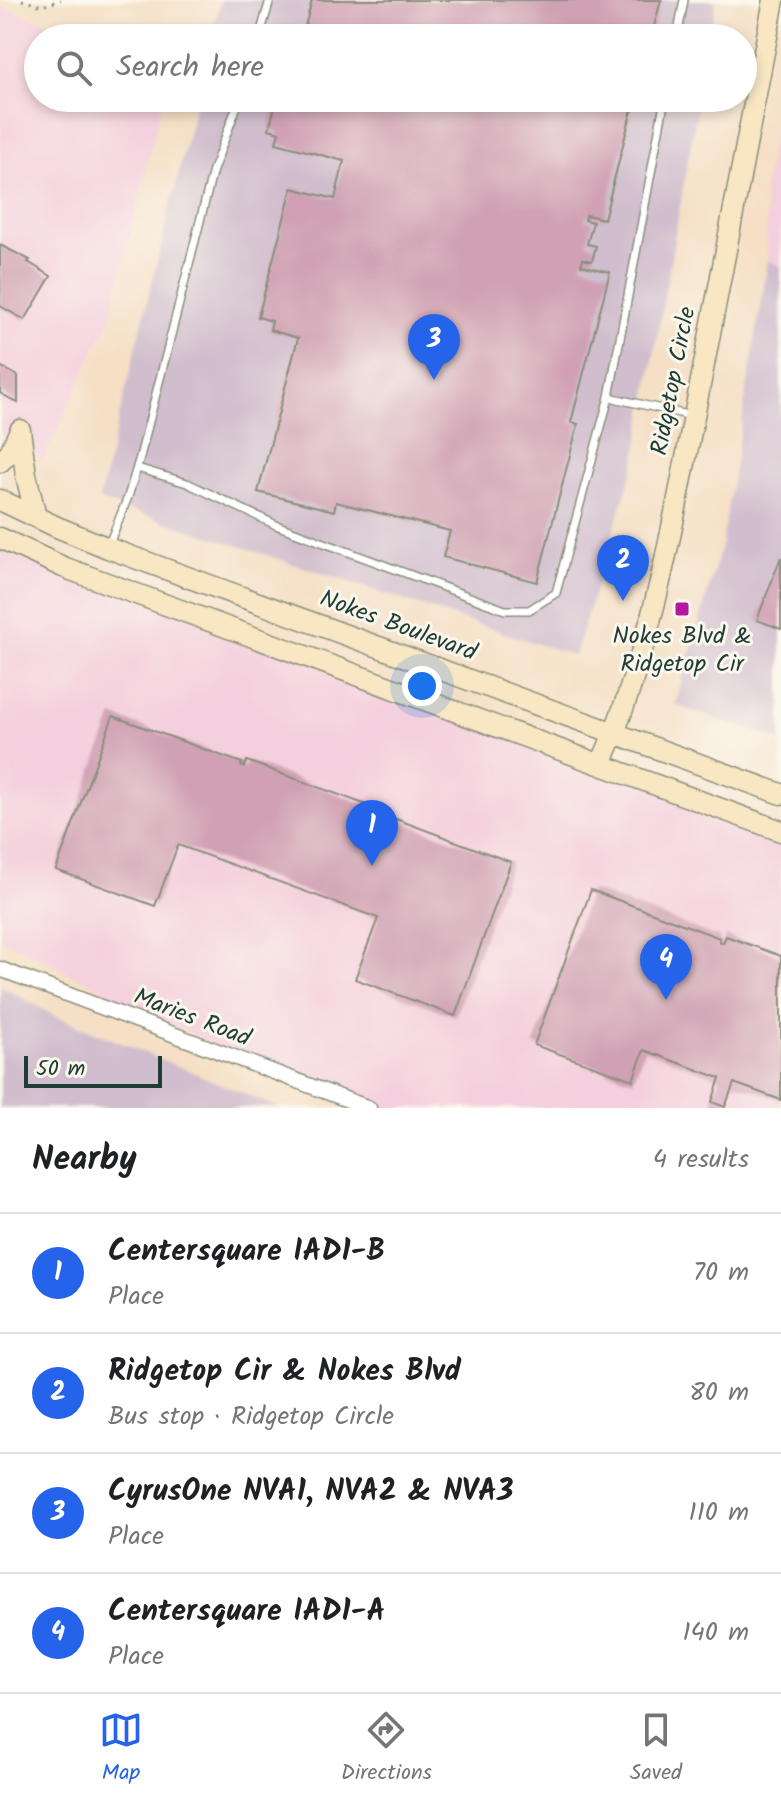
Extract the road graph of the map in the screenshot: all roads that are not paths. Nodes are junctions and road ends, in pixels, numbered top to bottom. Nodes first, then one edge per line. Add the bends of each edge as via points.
1 (270, 0) edge
2 (684, 0) edge
3 (774, 0) edge
4 (263, 24) edge
5 (680, 24) edge
6 (757, 88) edge
7 (235, 112) edge
8 (662, 112) edge
9 (752, 112) edge
10 (609, 397) junction
11 (694, 416) junction
12 (0, 462) edge
13 (137, 468) junction
14 (0, 500) edge
15 (36, 517) junction
16 (0, 538) edge
17 (108, 548) junction
18 (615, 733) junction
19 (601, 764) junction
20 (781, 794) edge
21 (781, 831) edge
22 (0, 969) edge
23 (369, 1108) edge

1 - 4 lane
2 - 5 lane
3 - 6 main road, Ridgetop Circle
7 - 13 lane via 213,170
8 - 10 lane
9 - 11 main road, Ridgetop Circle
10 - 11 lane
10 - 13 lane via 556,593 529,610 505,610 276,525 187,483
11 - 18 main road, Ridgetop Circle via 657,597
12 - 15 main road via 20,430
13 - 17 lane
14 - 15 main road, Nokes Boulevard
15 - 17 main road, Nokes Boulevard
16 - 19 main road via 77,573
17 - 18 main road, Nokes Boulevard
18 - 19 main road, Ridgetop Circle
18 - 20 main road, Nokes Boulevard
19 - 21 main road
22 - 23 street, Maries Road

